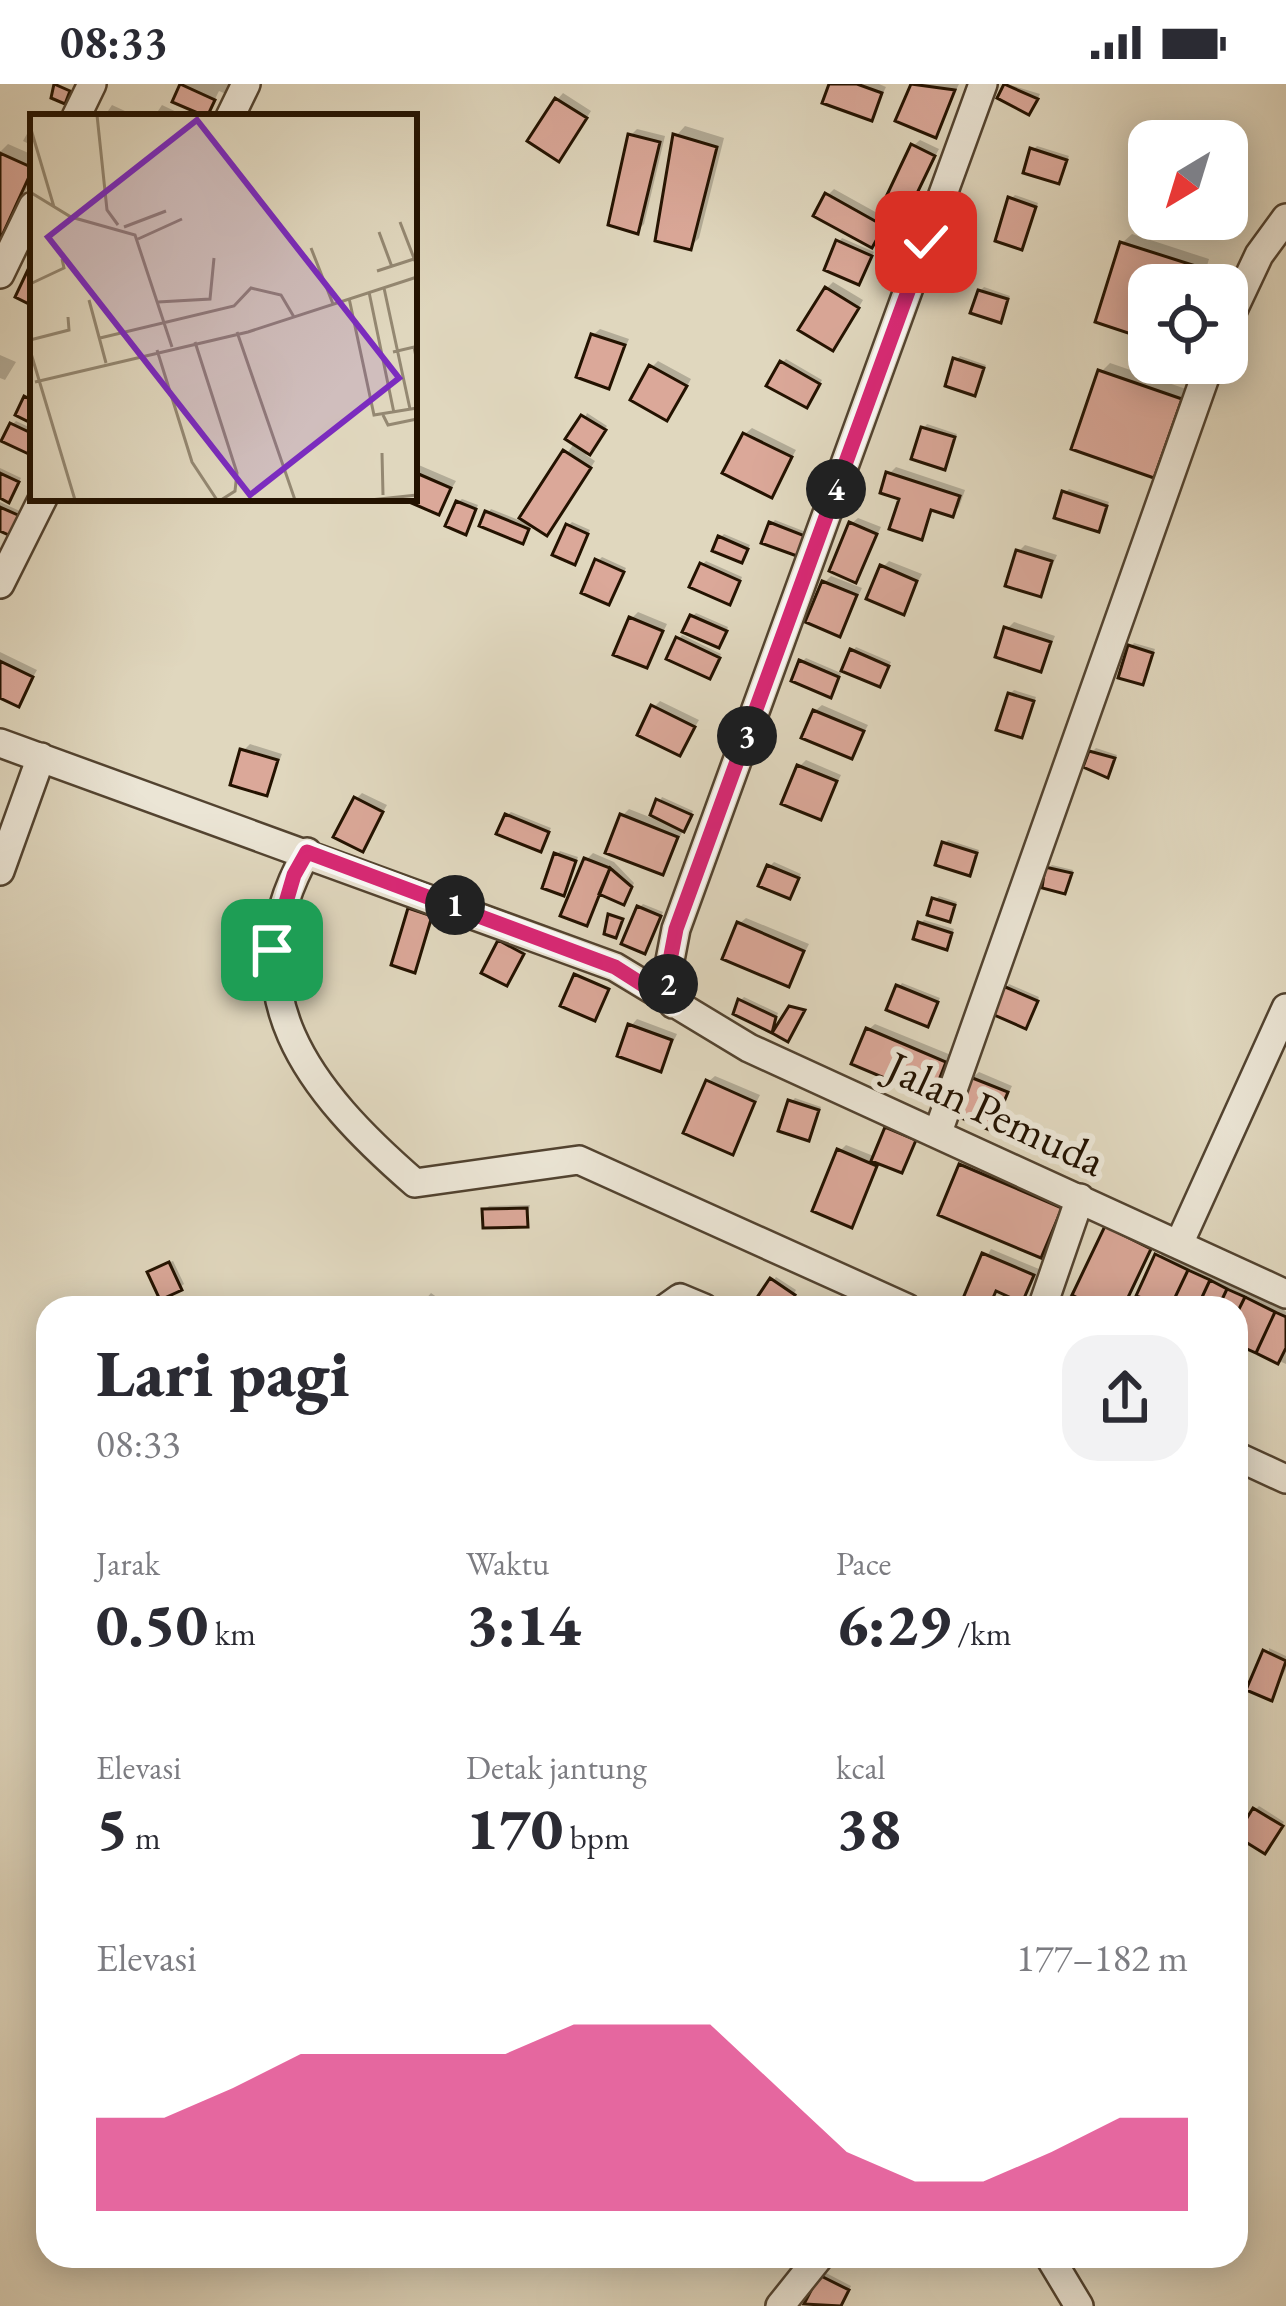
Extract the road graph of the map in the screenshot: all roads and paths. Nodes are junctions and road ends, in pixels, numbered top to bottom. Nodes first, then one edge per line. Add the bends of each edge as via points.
1 (92, 84) edge
2 (246, 84) edge
3 (983, 84) edge
4 (77, 114) edge
5 (231, 114) edge
6 (30, 212) edge
7 (1286, 218) edge
8 (0, 274) edge
9 (1248, 278) edge
10 (1203, 384) edge
11 (42, 501) edge
12 (0, 584) edge
13 (0, 743) edge
14 (41, 757) junction
15 (307, 852) junction
16 (0, 871) edge
17 (673, 1004) junction
18 (1286, 1008) edge
19 (938, 1132) junction
20 (1080, 1198) junction
21 (1179, 1244) junction
22 (1286, 1294) edge
23 (880, 1296) edge
24 (1046, 1296) edge
25 (1248, 1462) edge
26 (1286, 1479) edge
27 (810, 2268) edge
28 (1056, 2268) edge
29 (780, 2306) edge
30 (1079, 2306) edge

1 - 4 street
2 - 5 street
3 - 17 street via 676,929 667,976
6 - 8 street
7 - 9 street
10 - 19 street
11 - 12 street
13 - 14 street, Jalan Pemuda
14 - 15 street, Jalan Pemuda
14 - 16 street
15 - 17 street, Jalan Pemuda via 615,967
15 - 23 street via 272,950 283,1024 352,1129 415,1183 579,1160
17 - 19 street, Jalan Pemuda via 748,1048
18 - 21 street
19 - 20 street, Jalan Pemuda
20 - 21 street, Jalan Pemuda
20 - 24 street
21 - 22 street, Jalan Pemuda
25 - 26 street
27 - 29 street
28 - 30 street

